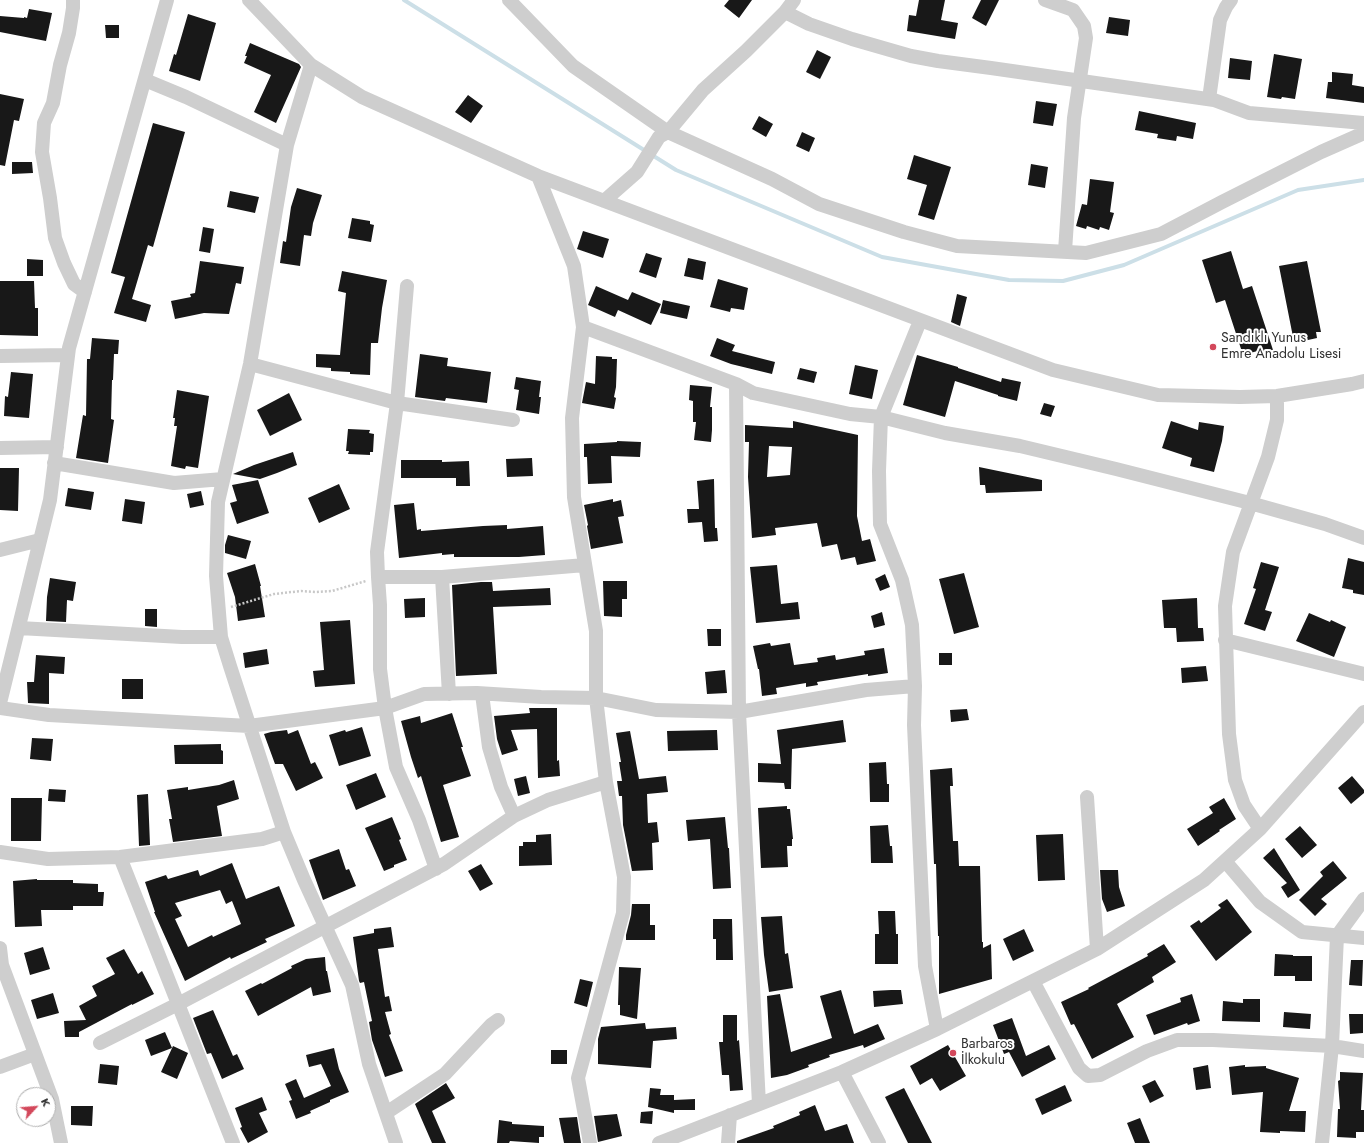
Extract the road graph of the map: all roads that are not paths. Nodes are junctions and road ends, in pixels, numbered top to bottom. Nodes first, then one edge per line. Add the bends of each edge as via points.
1 (73, 0) edge
2 (167, 0) edge
3 (249, 0) edge
4 (509, 0) edge
5 (794, 0) edge
6 (1046, 0) edge
7 (1231, 0) edge
8 (785, 12) junction
9 (311, 65) junction
10 (145, 80) junction
11 (1079, 81) junction
12 (1209, 99) junction
13 (1364, 123) edge
14 (1364, 133) edge
15 (663, 135) junction
16 (287, 145) junction
17 (538, 176) junction
18 (604, 201) junction
19 (1065, 252) junction
20 (407, 286) dead end
21 (85, 292) junction
22 (920, 320) junction
23 (583, 327) junction
24 (68, 355) junction
25 (0, 356) edge
26 (250, 364) junction
27 (1364, 381) edge
28 (736, 384) junction
29 (1277, 396) junction
30 (397, 403) junction
31 (881, 417) junction
32 (513, 420) dead end
33 (56, 447) junction
34 (0, 448) edge
35 (54, 463) junction
36 (224, 479) junction
37 (1250, 503) junction
38 (1364, 538) edge
39 (40, 540) junction
40 (0, 550) edge
41 (585, 565) junction
42 (442, 577) junction
43 (378, 578) junction
44 (19, 628) junction
45 (221, 637) junction
46 (1226, 640) junction
47 (1364, 674) edge
48 (915, 686) junction
49 (449, 694) junction
50 (482, 694) junction
51 (596, 698) junction
52 (0, 703) edge
53 (0, 708) edge
54 (385, 708) junction
55 (739, 712) junction
56 (1364, 712) edge
57 (249, 726) junction
58 (1357, 726) edge
59 (606, 782) junction
60 (1087, 797) dead end
61 (514, 816) junction
62 (1260, 829) junction
63 (284, 832) junction
64 (0, 852) edge
65 (120, 858) junction
66 (1225, 861) junction
67 (436, 868) junction
68 (1364, 899) edge
69 (325, 927) junction
70 (1337, 936) junction
71 (1364, 938) edge
72 (0, 948) edge
73 (1097, 949) junction
74 (1, 966) edge
75 (1033, 981) junction
76 (178, 1004) junction
77 (498, 1020) dead end
78 (937, 1029) junction
79 (100, 1042) dead end
80 (1332, 1046) junction
81 (1364, 1051) edge
82 (35, 1054) junction
83 (0, 1067) edge
84 (842, 1072) junction
85 (759, 1104) junction
86 (386, 1114) junction
87 (730, 1115) junction
88 (61, 1143) edge
89 (233, 1143) edge
90 (396, 1143) edge
91 (590, 1143) edge
92 (659, 1143) edge
93 (728, 1143) edge
94 (879, 1143) edge
95 (1322, 1143) edge

1 - 21 street via 69,34 53,102 44,123 42,152 55,238 74,284
2 - 10 street
3 - 9 street
4 - 15 street via 572,66
5 - 8 street
6 - 11 street via 1074,10 1084,26 1086,38
7 - 12 street via 1220,20
8 - 11 street via 809,24 911,56
8 - 15 street via 703,90
9 - 16 street
9 - 17 street via 362,97
10 - 16 street
10 - 21 street
11 - 12 street
11 - 19 street
12 - 13 street via 1249,113
14 - 19 street via 1162,234 1086,253
15 - 18 street via 637,172
15 - 19 street via 772,179 819,204 904,232 957,246
16 - 26 street
17 - 18 street
17 - 23 street via 574,266
18 - 22 street
20 - 30 street
21 - 24 street
22 - 29 street via 1053,370 1158,395
22 - 31 street
23 - 28 street
23 - 41 street via 572,418 574,496
24 - 25 street
24 - 33 street
26 - 30 street
26 - 36 street
27 - 29 street
28 - 31 street via 753,393 850,414
28 - 55 street
29 - 37 street via 1277,420 1268,457
30 - 32 street
30 - 43 street via 377,552
31 - 37 street via 945,433 1020,446 1094,463
31 - 48 street via 880,524 902,580 912,625
33 - 34 street
33 - 35 street
35 - 36 street via 174,483
35 - 39 street via 50,500
36 - 45 street via 218,502 216,576
37 - 38 street
37 - 46 street via 1233,552 1225,606
39 - 40 street
39 - 44 street
41 - 42 street
41 - 51 street via 596,631
42 - 43 street
42 - 49 street
43 - 54 street via 380,669
44 - 45 street
44 - 52 street
45 - 57 street
46 - 47 street
46 - 62 street via 1230,734 1235,780 1244,805
48 - 55 street via 866,690
48 - 78 street via 914,725 925,966
49 - 50 street
49 - 54 street via 424,694
50 - 51 street
50 - 61 street via 489,747 501,786
51 - 55 street via 656,710
51 - 59 street
53 - 57 street via 48,714
54 - 57 street
54 - 67 street via 396,767
55 - 85 street
56 - 58 street
57 - 63 street
58 - 62 street
59 - 61 street via 548,800
59 - 91 street via 624,877 623,913 578,1078
60 - 73 street
61 - 67 street
62 - 66 street
63 - 65 street via 262,839
63 - 69 street
64 - 65 street via 48,859
65 - 76 street
66 - 70 street via 1260,902 1302,932
66 - 73 street via 1204,880
67 - 69 street
68 - 70 street
69 - 76 street
69 - 86 street via 352,985 368,1064
70 - 71 street
70 - 80 street
72 - 74 street
73 - 75 street
74 - 82 street
75 - 78 street
75 - 80 street via 1079,1068 1088,1076 1100,1075 1147,1051 1177,1040
76 - 79 street
76 - 89 street
77 - 86 street via 445,1074
78 - 84 street
80 - 81 street
80 - 95 street
82 - 83 street
82 - 88 street via 52,1099
84 - 85 street
84 - 94 street
85 - 87 street
86 - 90 street
87 - 92 street
87 - 93 street

